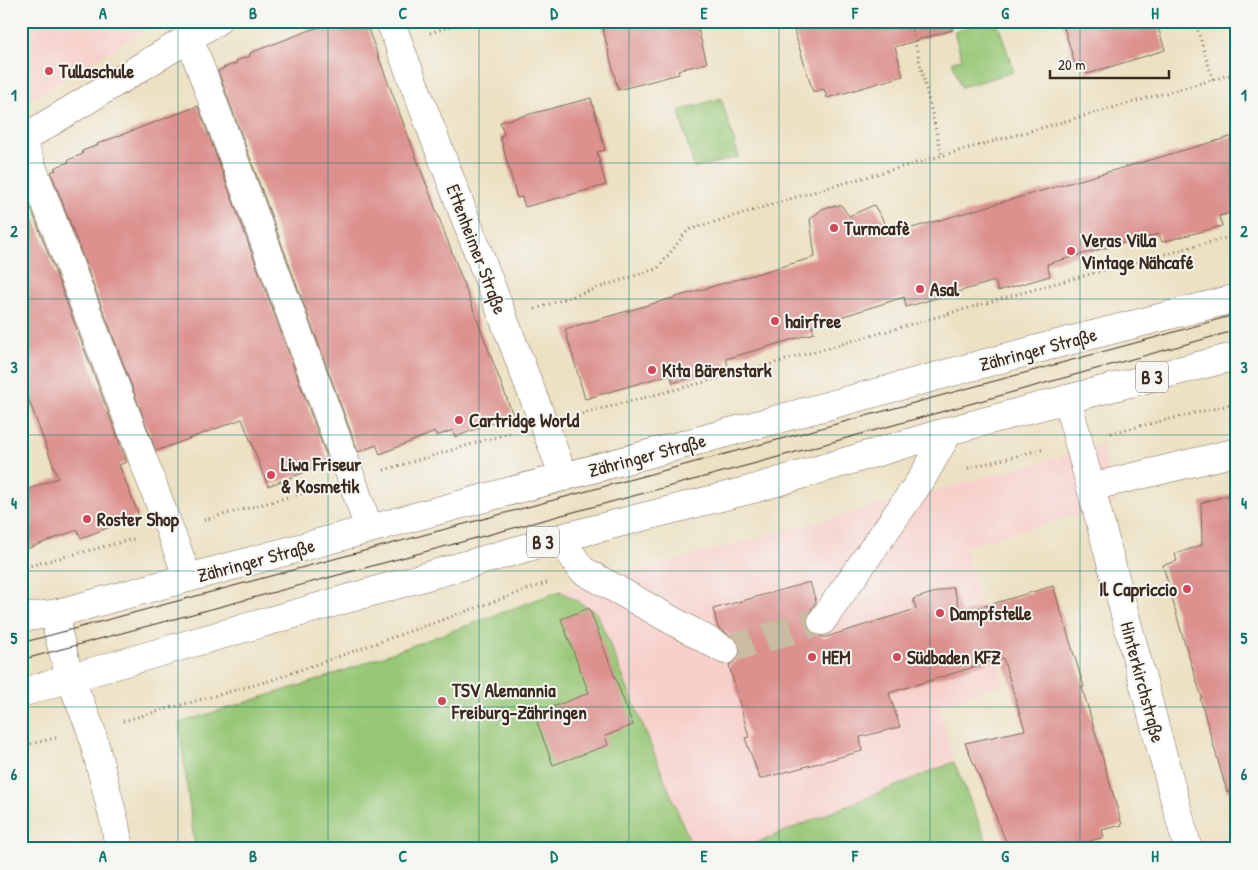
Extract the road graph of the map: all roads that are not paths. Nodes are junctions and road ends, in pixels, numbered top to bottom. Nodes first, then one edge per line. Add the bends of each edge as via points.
1 (216, 21) edge
2 (390, 21) edge
3 (189, 37) junction
4 (22, 140) edge
5 (1237, 298) edge
6 (1237, 356) edge
7 (1067, 398) junction
8 (949, 432) junction
9 (1237, 452) edge
10 (564, 477) junction
11 (1091, 487) junction
12 (369, 529) junction
13 (560, 538) junction
14 (188, 578) junction
15 (58, 613) junction
16 (21, 618) edge
17 (822, 621) tunnel mouth
18 (725, 650) dead end
19 (70, 678) junction
20 (21, 694) edge
21 (119, 849) edge
22 (1188, 849) edge

1 - 3 main road
2 - 10 main road, Ettenheimer Straße
3 - 4 main road
3 - 12 main road
4 - 14 main road
5 - 10 main road, Zähringer Straße
6 - 7 main road, B 3
7 - 8 main road, B 3
7 - 11 main road, Hinterkirchstraße
8 - 13 main road, B 3 via 753,489
8 - 17 main road via 922,480
9 - 11 main road
10 - 12 main road, Zähringer Straße
11 - 22 main road, Hinterkirchstraße
12 - 14 main road, Zähringer Straße
13 - 18 main road via 582,570
13 - 19 main road, B 3
14 - 15 main road, Zähringer Straße
15 - 16 main road, Zähringer Straße
15 - 19 main road via 58,633
19 - 20 main road, B 3
19 - 21 main road via 91,730

